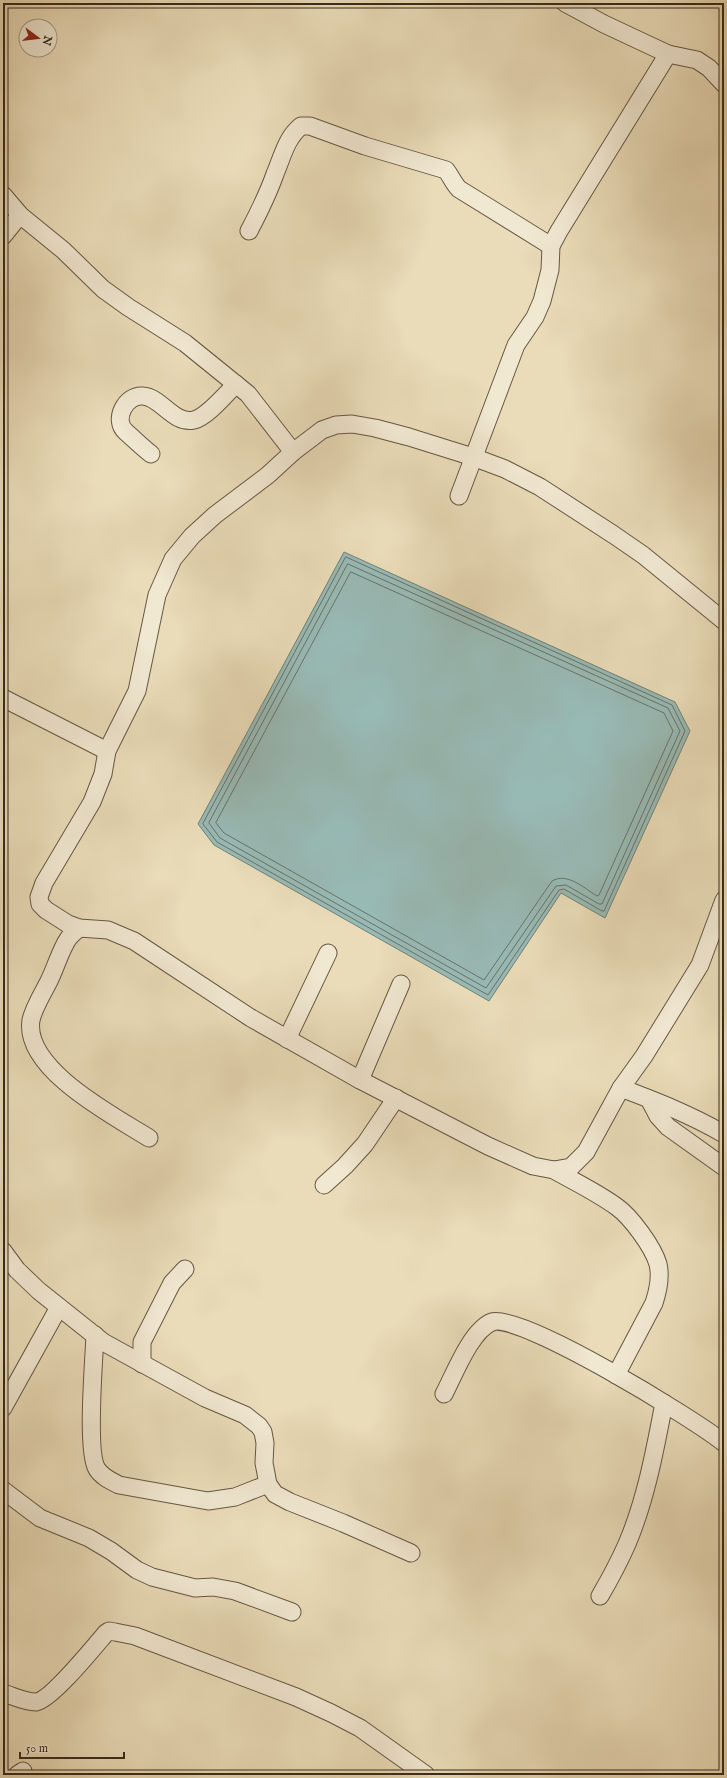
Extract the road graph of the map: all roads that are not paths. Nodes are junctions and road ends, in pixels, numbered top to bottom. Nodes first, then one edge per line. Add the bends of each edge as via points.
1 (565, 3) edge
2 (668, 54) junction
3 (724, 84) edge
4 (3, 195) edge
5 (20, 216) junction
6 (249, 231) dead end
7 (3, 236) edge
8 (551, 246) junction
9 (236, 384) junction
10 (293, 452) junction
11 (151, 454) dead end
12 (473, 457) junction
13 (459, 496) dead end
14 (724, 621) edge
15 (3, 698) edge
16 (107, 751) junction
17 (723, 908) edge
18 (79, 928) junction
19 (328, 953) dead end
20 (401, 984) dead end
21 (286, 1039) junction
22 (360, 1080) junction
23 (621, 1088) junction
24 (396, 1098) junction
25 (649, 1099) junction
26 (724, 1134) edge
27 (149, 1138) dead end
28 (724, 1167) edge
29 (554, 1170) junction
30 (324, 1185) dead end
31 (3, 1251) edge
32 (185, 1269) dead end
33 (59, 1307) junction
34 (95, 1335) junction
35 (142, 1364) junction
36 (616, 1375) junction
37 (444, 1394) dead end
38 (664, 1403) junction
39 (3, 1408) edge
40 (724, 1443) edge
41 (268, 1484) junction
42 (3, 1490) edge
43 (411, 1553) dead end
44 (600, 1596) dead end
45 (292, 1612) dead end
46 (3, 1693) edge
47 (426, 1775) edge

1 - 2 street
2 - 3 street via 697,60
2 - 8 street
4 - 5 street
5 - 7 street
5 - 9 street via 63,250 103,289 185,343
6 - 8 street via 288,141 300,126 310,126 365,146 446,170 459,190
8 - 12 street via 550,270 542,301 535,317 516,345
9 - 10 street via 260,407
9 - 11 street via 201,418 193,420 174,415 149,397 133,397 122,410 119,421 121,428
10 - 12 street via 322,430 336,425 352,424 388,431
10 - 16 street via 268,475 209,520 173,559 157,595 137,691
12 - 13 street
12 - 14 street via 506,469 587,516 643,555
15 - 16 street
16 - 18 street via 92,802 44,883 39,896 40,904 46,910
17 - 23 street via 700,965 644,1056
18 - 21 street via 108,930 134,941
18 - 27 street via 68,940 34,1013 31,1026 33,1039 47,1065 63,1082
19 - 21 street
20 - 22 street
21 - 22 street
22 - 24 street
23 - 25 street
23 - 29 street via 586,1152 571,1167
24 - 29 street via 488,1146 533,1166
24 - 30 street via 365,1144
25 - 26 street via 695,1117
25 - 28 street via 658,1116 668,1127
29 - 36 street via 618,1207 651,1248 658,1264 658,1293
31 - 33 street via 17,1270
32 - 35 street via 172,1283 142,1342
33 - 34 street
33 - 39 street
34 - 35 street
34 - 41 street via 91,1441 97,1470 107,1479 119,1485 208,1501 235,1497
35 - 41 street via 205,1398 245,1415 259,1426 264,1438 264,1463
36 - 37 street via 565,1347 524,1329 504,1322 493,1322 474,1337
36 - 38 street
38 - 40 street
38 - 44 street via 652,1466 643,1497 627,1544
41 - 43 street via 275,1494 290,1502
42 - 45 street via 40,1518 89,1538 152,1577 195,1588 213,1587 235,1591
46 - 47 street via 37,1702 47,1697 106,1633 115,1632 135,1636 331,1712 360,1728

